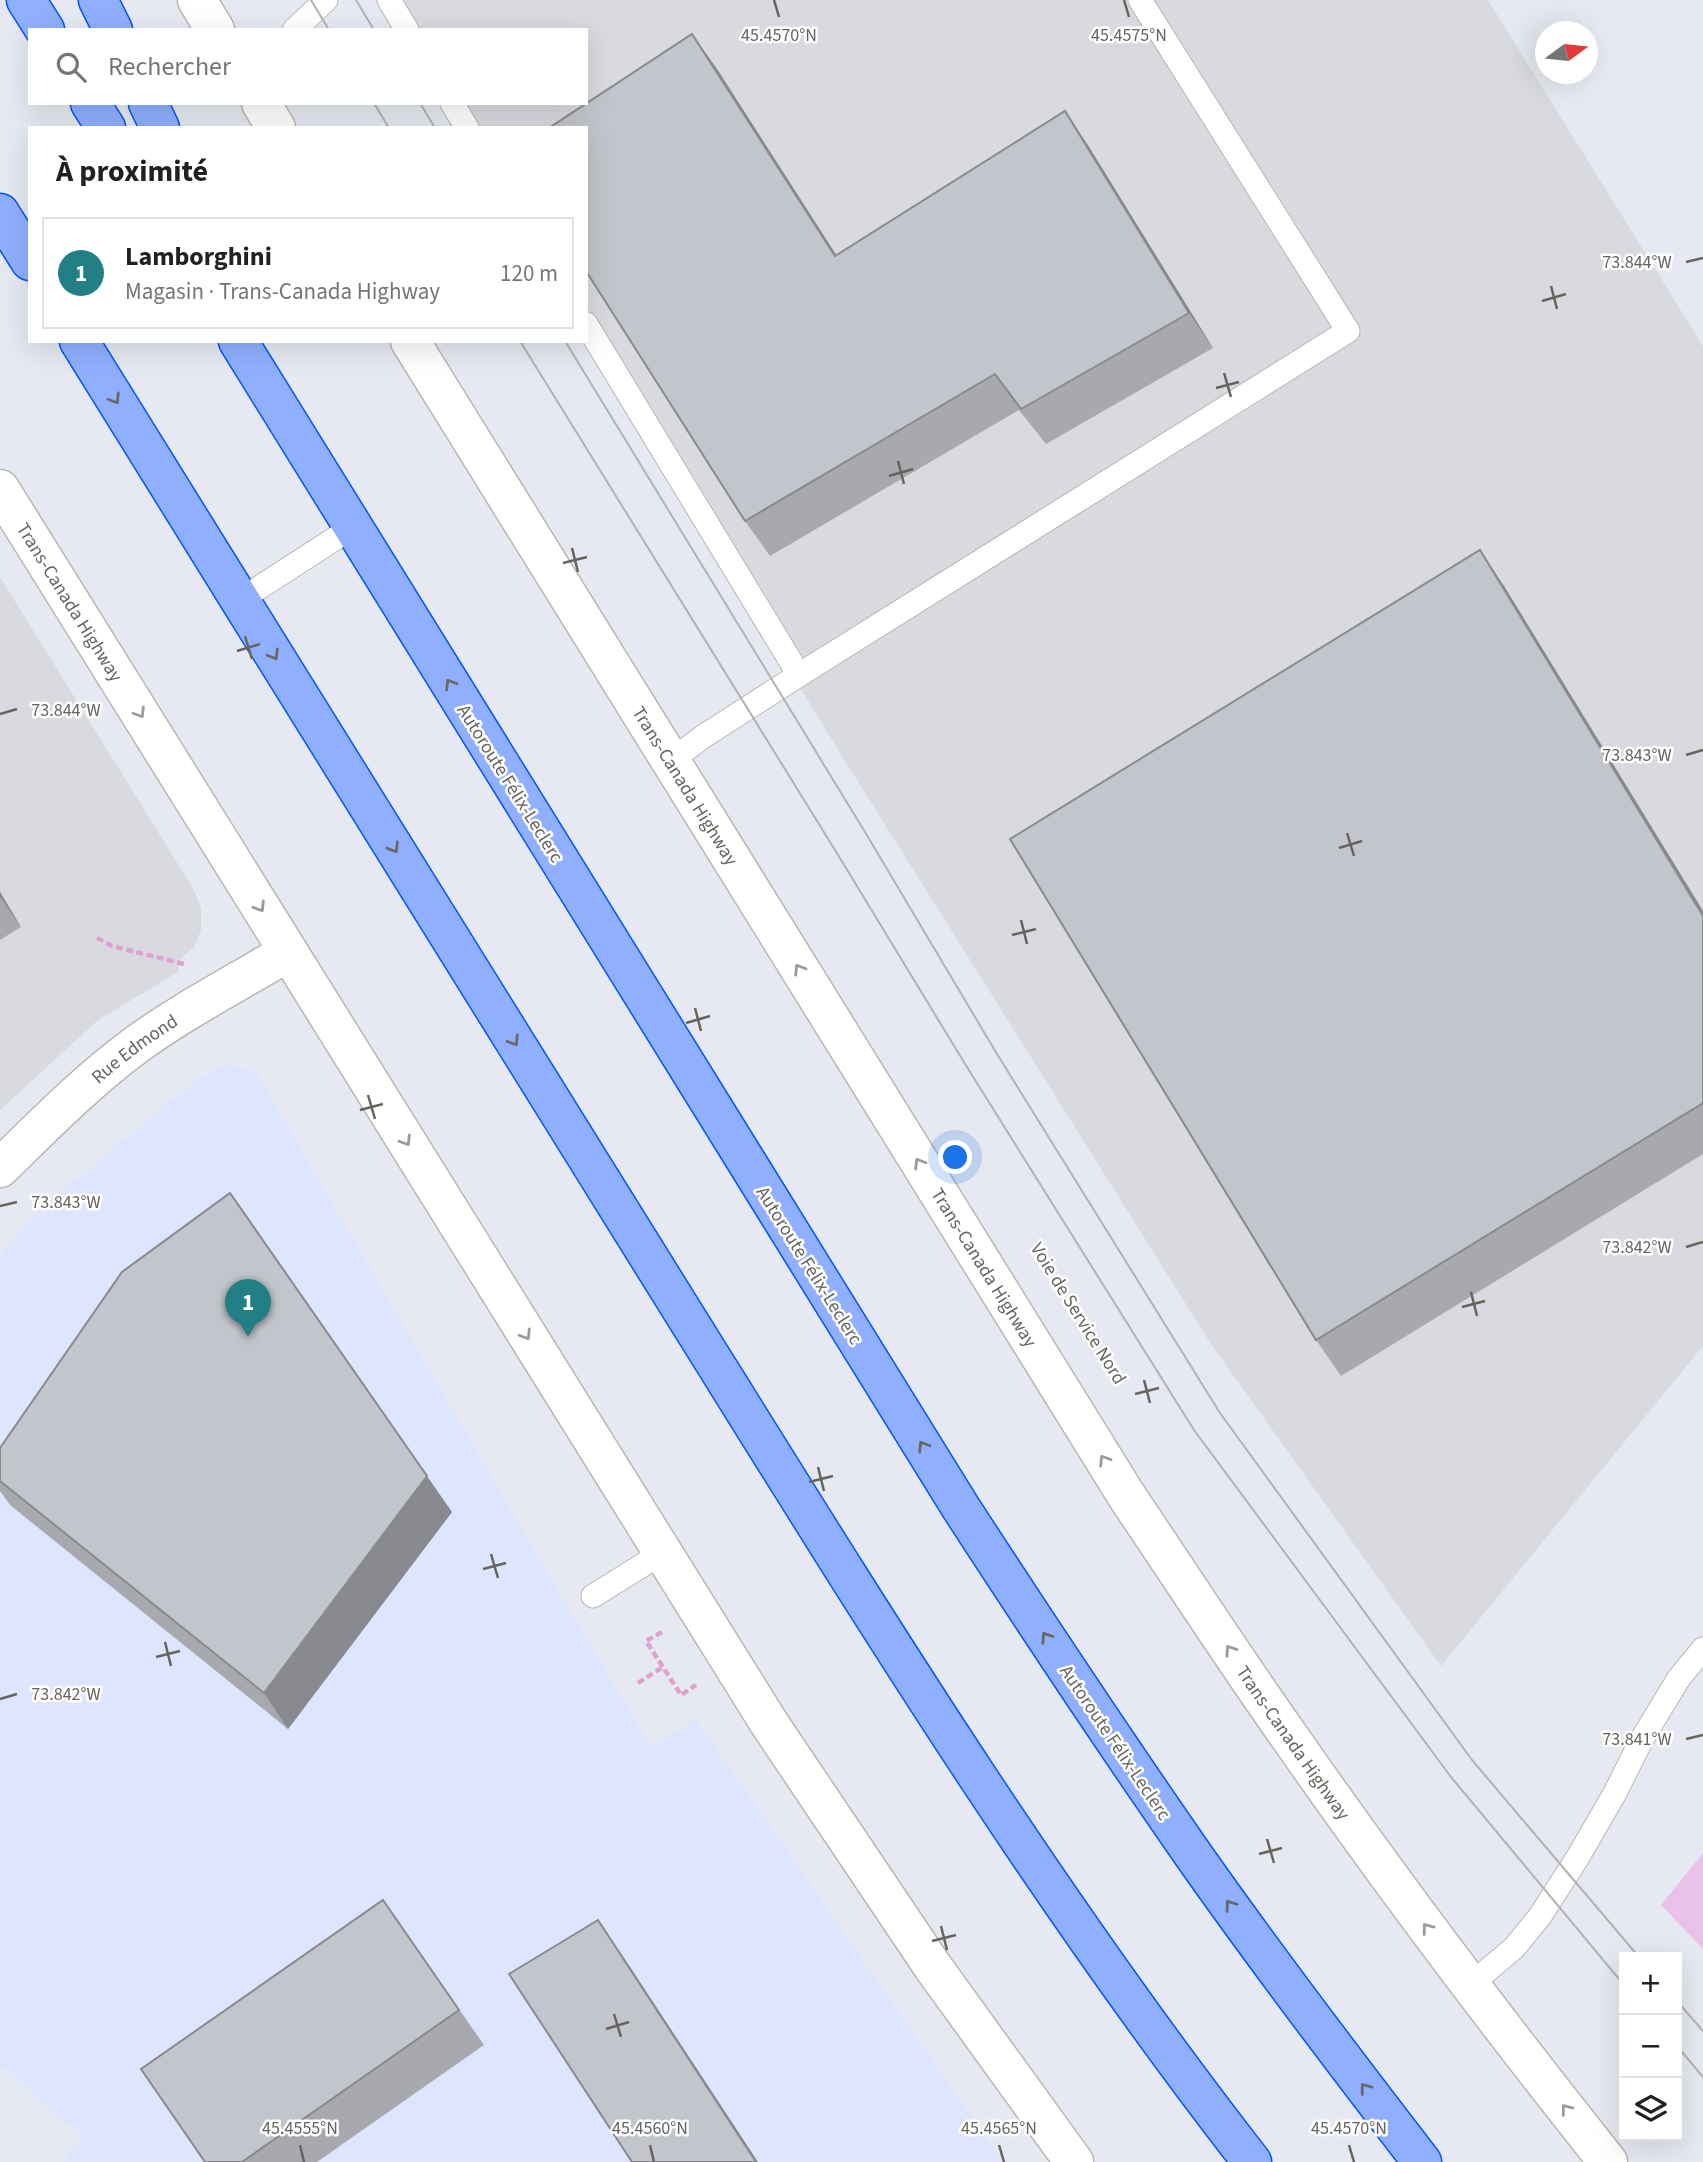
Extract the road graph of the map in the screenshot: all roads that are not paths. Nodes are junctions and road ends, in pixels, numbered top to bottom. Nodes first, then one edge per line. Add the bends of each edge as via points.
1 (26, 0) edge
2 (99, 0) edge
3 (197, 0) edge
4 (326, 0) edge
5 (389, 0) edge
6 (1140, 0) edge
7 (44, 28) edge
8 (112, 28) edge
9 (214, 28) edge
10 (295, 28) edge
11 (406, 28) edge
12 (91, 105) edge
13 (149, 105) edge
14 (262, 105) edge
15 (453, 105) edge
16 (105, 126) edge
17 (159, 126) edge
18 (275, 126) edge
19 (466, 126) edge
20 (0, 213) edge
21 (28, 258) edge
22 (588, 327) edge
23 (80, 343) edge
24 (239, 343) edge
25 (264, 343) edge
26 (411, 343) edge
27 (0, 489) edge
28 (353, 527) junction
29 (240, 600) junction
30 (799, 675) junction
31 (669, 762) junction
32 (288, 952) junction
33 (0, 1168) edge
34 (662, 1553) junction
35 (593, 1596) dead end
36 (1703, 1649) edge
37 (1470, 1985) junction
38 (1188, 2080) junction
39 (1074, 2162) edge
40 (1243, 2162) edge
41 (1252, 2162) edge
42 (1422, 2162) edge
43 (1608, 2162) edge

1 - 7 highway
2 - 8 highway
3 - 9 main road
4 - 10 lane
5 - 11 lane
6 - 30 lane via 1348,331
12 - 16 highway
13 - 17 highway
14 - 18 main road
15 - 19 lane
20 - 21 highway
22 - 30 lane
23 -> 29 highway
24 - 28 highway, Autoroute Félix-Leclerc
25 - 28 highway
26 - 31 main road, Trans-Canada Highway
27 -> 32 main road, Trans-Canada Highway
28 - 29 lane
42 -> 28 highway, Autoroute Félix-Leclerc via 1195,1858 1026,1608
29 -> 38 highway via 898,1656 1026,1852
30 - 31 lane
37 -> 31 main road, Trans-Canada Highway via 1290,1738 1128,1498
32 - 33 main road, Rue Edmond via 134,1046
32 -> 34 main road, Trans-Canada Highway
34 - 35 lane
34 - 39 main road, Trans-Canada Highway via 874,1880
36 - 37 lane via 1660,1709 1540,1916 1514,1948
43 -> 37 main road, Trans-Canada Highway
38 - 40 highway
38 - 41 highway

